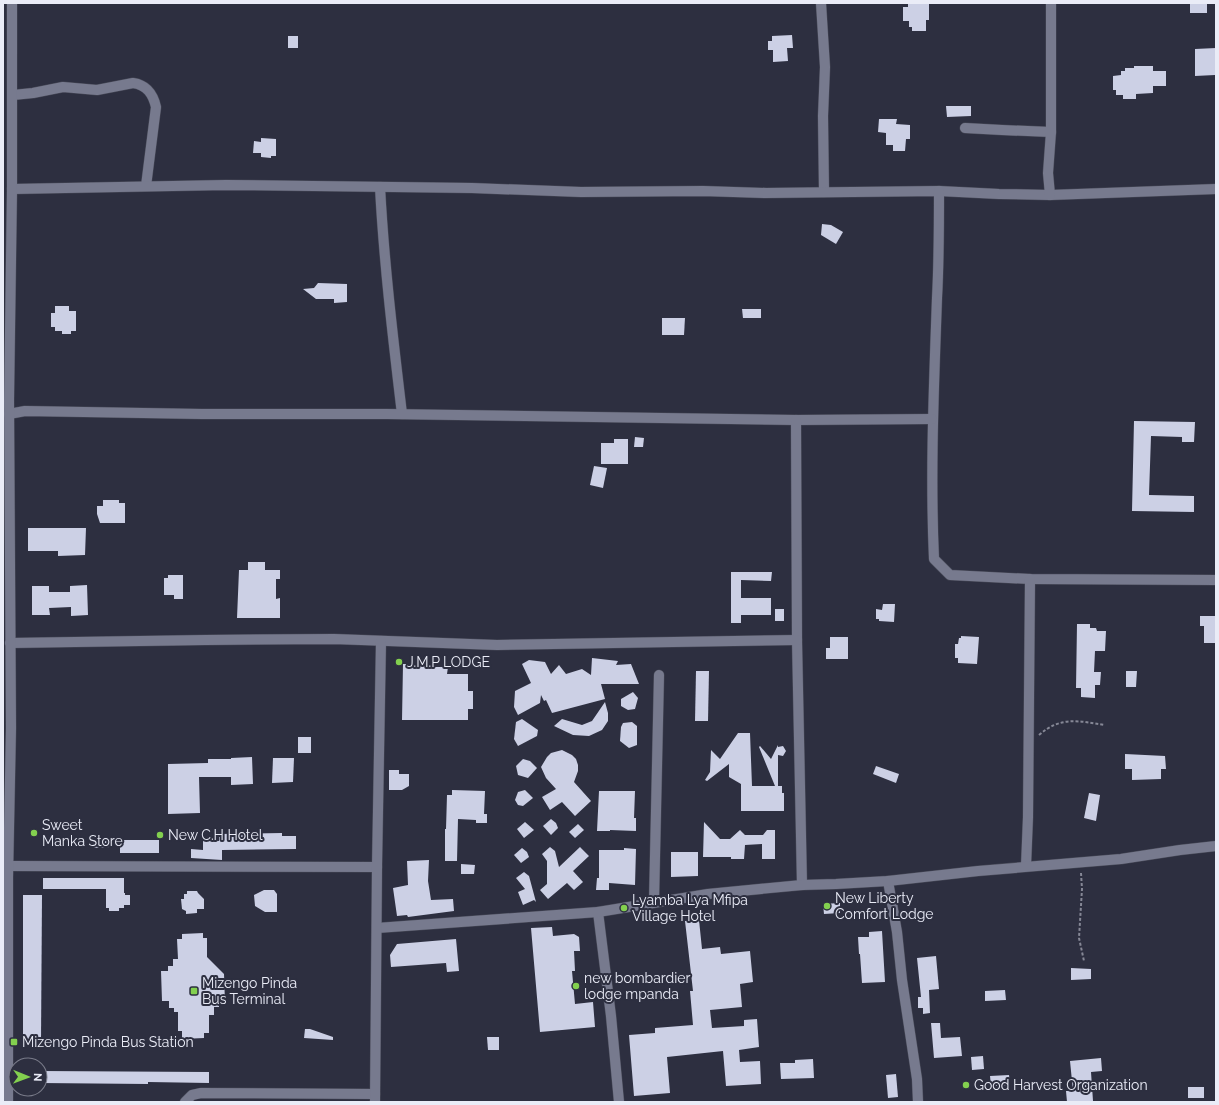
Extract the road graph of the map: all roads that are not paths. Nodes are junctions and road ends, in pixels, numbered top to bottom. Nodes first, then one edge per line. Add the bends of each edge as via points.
1 (12, 3) edge
2 (822, 3) edge
3 (1051, 3) edge
4 (13, 95) junction
5 (965, 128) dead end
6 (1051, 132) junction
7 (146, 186) junction
8 (380, 187) junction
9 (12, 189) junction
10 (1216, 189) edge
11 (940, 191) junction
12 (824, 192) junction
13 (1050, 195) junction
14 (9, 414) junction
15 (402, 414) junction
16 (932, 419) junction
17 (796, 420) junction
18 (1030, 579) junction
19 (1216, 580) edge
20 (797, 640) junction
21 (381, 641) junction
22 (10, 643) junction
23 (659, 675) dead end
24 (1216, 846) edge
25 (8, 866) junction
26 (1026, 866) junction
27 (377, 867) junction
28 (888, 881) junction
29 (802, 885) junction
30 (654, 902) junction
31 (598, 912) junction
32 (377, 928) junction
33 (375, 1098) edge
34 (8, 1102) edge
35 (185, 1102) edge
36 (619, 1102) edge
37 (918, 1102) edge

1 - 4 street
2 - 12 street via 825,67
3 - 6 street
4 - 7 street via 63,87 97,90 133,83 150,91 156,107
4 - 9 street
5 - 6 street
6 - 13 street via 1048,173
7 - 8 street
7 - 9 street
8 - 12 street via 582,192
8 - 15 street via 388,295
9 - 14 street
10 - 13 street
11 - 12 street
11 - 13 street
11 - 16 street
14 - 15 street via 26,411
14 - 22 street
15 - 17 street
16 - 17 street
16 - 18 street via 934,559 950,575
17 - 20 street
18 - 19 street
18 - 26 street
20 - 21 street via 497,645
20 - 29 street
21 - 22 street via 334,639
21 - 27 street
22 - 25 street
23 - 30 street
24 - 26 street via 1121,859
25 - 27 street
25 - 34 street
26 - 28 street
27 - 32 street
28 - 29 street
28 - 37 street via 897,932
29 - 30 street
30 - 31 street
31 - 32 street
31 - 36 street
32 - 33 street
33 - 35 street via 201,1093

